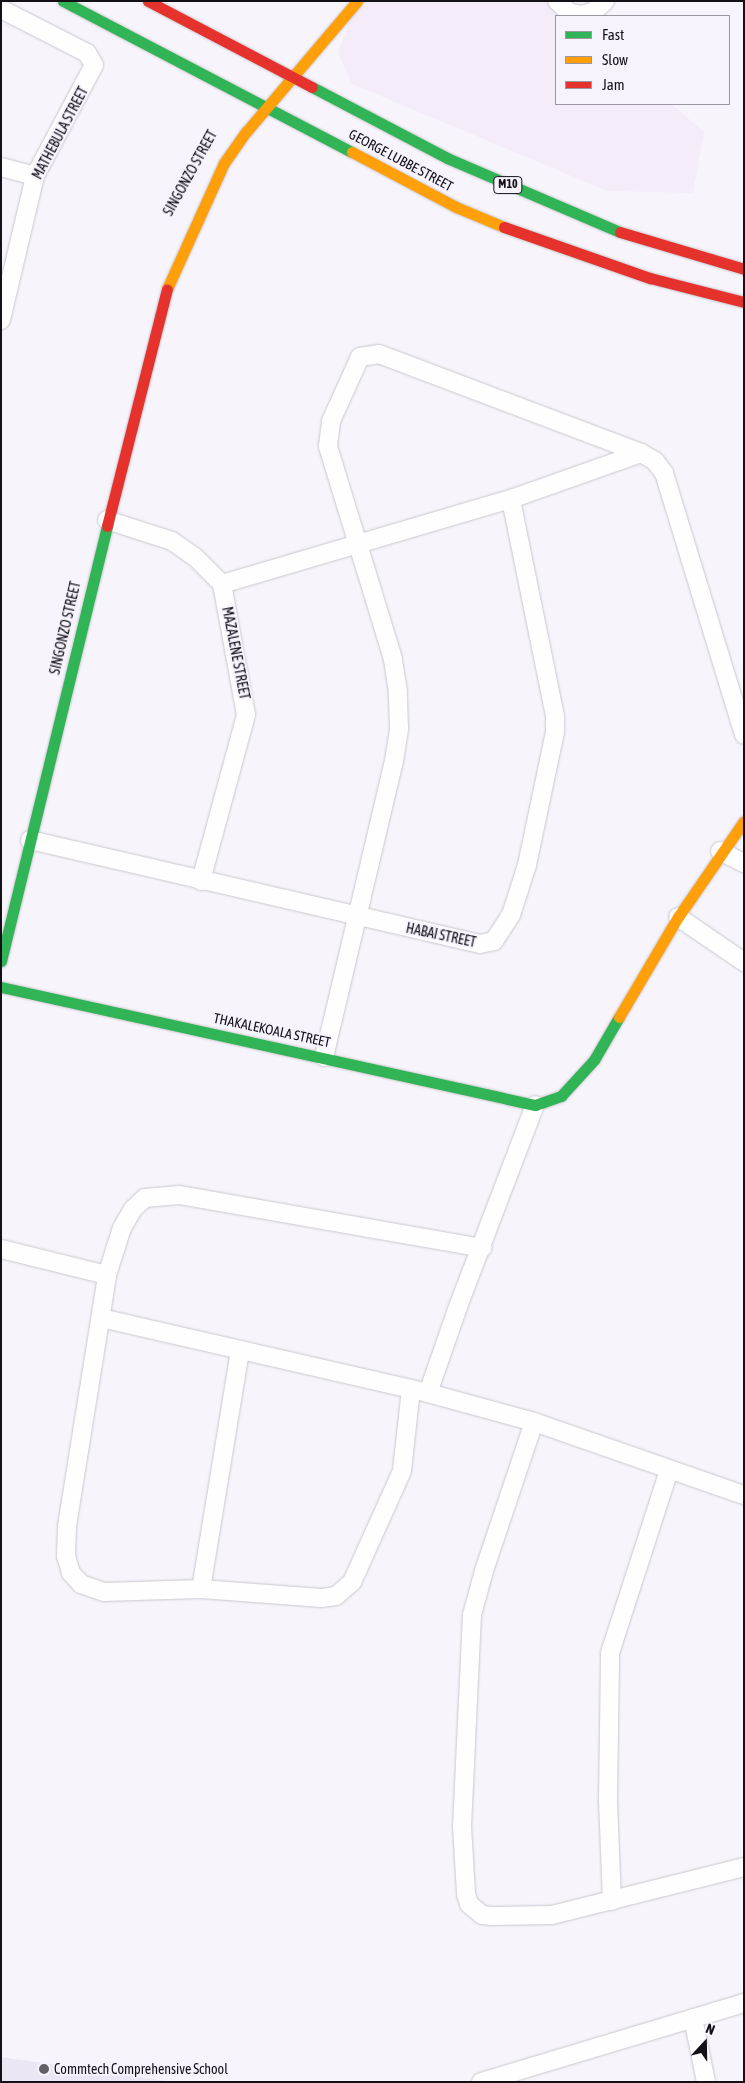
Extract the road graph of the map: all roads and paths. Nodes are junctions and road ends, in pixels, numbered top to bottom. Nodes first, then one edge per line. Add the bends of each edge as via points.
1 (63, 1) edge
2 (148, 1) edge
3 (357, 1) edge
4 (557, 1) edge
5 (605, 1) edge
6 (1, 9) edge
7 (289, 57) dead end
8 (274, 75) junction
9 (291, 79) junction
10 (257, 97) junction
11 (267, 107) junction
12 (245, 112) dead end
13 (225, 140) dead end
14 (209, 165) dead end
15 (1, 167) edge
16 (35, 176) junction
17 (169, 253) dead end
18 (744, 269) edge
19 (744, 302) edge
20 (161, 303) junction
21 (1, 320) edge
22 (641, 452) junction
23 (512, 499) junction
24 (106, 520) junction
25 (360, 544) junction
26 (222, 584) junction
27 (744, 735) edge
28 (744, 821) edge
29 (30, 840) junction
30 (720, 851) junction
31 (744, 863) edge
32 (201, 881) junction
33 (358, 917) junction
34 (678, 917) junction
35 (1, 962) edge
36 (744, 962) edge
37 (1, 987) edge
38 (324, 1057) junction
39 (535, 1105) junction
40 (482, 1248) junction
41 (1, 1249) edge
42 (107, 1275) junction
43 (102, 1318) junction
44 (240, 1350) junction
45 (420, 1391) junction
46 (534, 1422) junction
47 (669, 1470) junction
48 (744, 1495) edge
49 (201, 1589) junction
50 (744, 1867) edge
51 (612, 1901) junction
52 (744, 2003) edge
53 (693, 2018) junction
54 (481, 2082) edge
55 (706, 2082) edge

1 - 10 street, GEORGE LUBBE STREET
2 - 8 street, GEORGE LUBBE STREET / M10
3 - 9 street, SINGONZO STREET
4 - 5 street via 570,13 582,15 594,11
6 - 16 street, MATHEBULA STREET via 87,53 94,65
7 - 8 street
8 - 9 street, GEORGE LUBBE STREET / M10
9 - 11 street, SINGONZO STREET
9 - 18 street, GEORGE LUBBE STREET / M10 via 447,158 598,225
10 - 11 street, GEORGE LUBBE STREET
10 - 12 street
11 - 19 street, GEORGE LUBBE STREET via 456,207 541,242 650,278
11 - 20 street, SINGONZO STREET via 224,163 190,232
13 - 14 street, SINGONZO STREET
15 - 16 street
16 - 21 street, MATHEBULA STREET
17 - 20 street, SINGONZO STREET via 160,285
20 - 24 street, SINGONZO STREET
22 - 23 street
22 - 25 street via 380,354 369,354 360,357 352,369 327,434
22 - 27 street via 655,461 664,473
23 - 25 street
23 - 33 street, HABAI STREET via 555,716 555,732 527,865 511,915 494,941 480,944
24 - 26 street via 172,541 195,557
24 - 29 street, SINGONZO STREET
25 - 26 street
25 - 33 street via 393,659 398,692 398,728
26 - 32 street, MAZALENE STREET via 246,715
28 - 30 street
29 - 32 street, HABAI STREET
29 - 35 street, SINGONZO STREET
30 - 31 street
30 - 34 street
32 - 33 street, HABAI STREET
33 - 38 street
34 - 36 street
34 - 39 street via 594,1060 560,1096
37 - 38 street, THAKALEKOALA STREET
38 - 39 street, THAKALEKOALA STREET
39 - 40 street
40 - 42 street via 309,1216 160,1194 145,1198 133,1209 122,1228
40 - 45 street
41 - 42 street
42 - 43 street
43 - 44 street
43 - 49 street via 67,1526 66,1556 71,1573 81,1584 104,1592
44 - 45 street
44 - 49 street
45 - 46 street
45 - 49 street via 402,1471 382,1522 344,1590 321,1598
46 - 47 street
46 - 51 street via 472,1614 462,1826 466,1894 475,1910 492,1916 552,1915
47 - 48 street
47 - 51 street via 610,1653 608,1790
50 - 51 street
52 - 53 street
53 - 54 street
53 - 55 street

